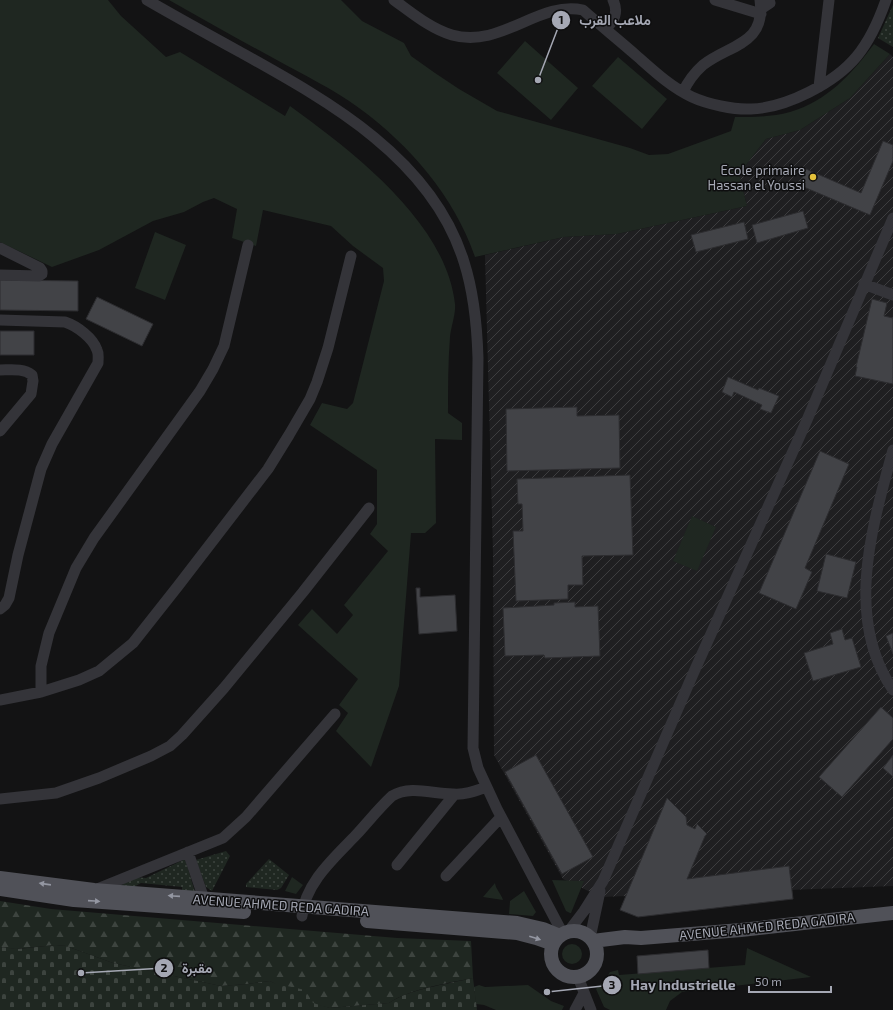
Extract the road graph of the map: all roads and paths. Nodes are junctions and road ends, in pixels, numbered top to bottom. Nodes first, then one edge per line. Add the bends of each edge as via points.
1 (147, 0) edge
2 (394, 0) edge
3 (613, 0) edge
4 (715, 0) edge
5 (829, 0) edge
6 (886, 0) edge
7 (551, 3) edge
8 (765, 4) edge
9 (606, 30) junction
10 (819, 87) junction
11 (683, 92) junction
12 (893, 218) edge
13 (248, 245) dead end
14 (0, 248) edge
15 (351, 256) dead end
16 (0, 275) edge
17 (864, 284) junction
18 (893, 295) edge
19 (0, 320) edge
20 (0, 370) edge
21 (0, 431) edge
22 (893, 450) edge
23 (369, 508) dead end
24 (0, 609) edge
25 (893, 690) edge
26 (41, 692) junction
27 (0, 700) edge
28 (335, 714) dead end
29 (486, 787) junction
30 (454, 794) junction
31 (0, 799) edge
32 (501, 817) junction
33 (188, 852) junction
34 (397, 865) dead end
35 (446, 876) dead end
36 (0, 878) edge
37 (603, 881) junction
38 (0, 889) edge
39 (94, 890) junction
40 (204, 899) junction
41 (302, 912) junction
42 (893, 913) edge
43 (561, 937) junction
44 (593, 945) junction
45 (578, 977) junction
46 (584, 993) junction
47 (575, 1010) edge
48 (591, 1010) edge

1 - 29 street via 312,92 357,124 387,148 415,177 439,209 457,244 469,281 478,340 472,737 476,759
2 - 7 street via 442,30 472,37 490,34
3 - 9 street via 615,18
4 - 8 street
5 - 10 street
6 - 10 street via 877,26 864,47 840,73
7 - 9 street via 583,10
8 - 11 street via 755,33 704,65 694,74
9 - 11 street via 660,77
10 - 11 street via 778,104 751,109 713,103
12 - 17 street
13 - 26 street via 224,346 200,391 94,538 76,568 49,633 41,666
14 - 16 street via 42,271 39,276
15 - 26 street via 317,382 290,436 268,469 133,643 99,671
17 - 18 street
17 - 37 street via 807,420
19 - 24 street via 71,324 94,343 99,355 98,363 52,444 41,469 9,598
20 - 21 street via 28,372 32,375 33,381 31,394
22 - 25 street via 876,516 866,583 866,621 875,657
23 - 31 street via 224,688 170,746 125,767 56,793
26 - 27 street
28 - 33 street via 246,817 223,838
29 - 30 street
29 - 32 street
30 - 34 street
30 - 41 street via 411,790 392,796 322,872 310,889
32 - 35 street
32 - 43 street
33 - 39 street
33 - 40 street
39 -> 36 main road, AVENUE AHMED REDA GADIRA
37 - 43 street via 584,911
37 - 44 street
38 -> 41 main road, AVENUE AHMED REDA GADIRA via 74,900
40 -> 39 main road, AVENUE AHMED REDA GADIRA
40 - 41 main road, AVENUE AHMED REDA GADIRA
41 - 43 main road, AVENUE AHMED REDA GADIRA via 517,933 536,938
42 - 44 main road, AVENUE AHMED REDA GADIRA via 641,938 611,948
43 - 44 main road via 582,933
43 - 45 main road via 551,954 553,963 559,972
44 - 45 main road via 596,960 591,969
45 - 46 street
46 - 47 street
46 - 48 street

